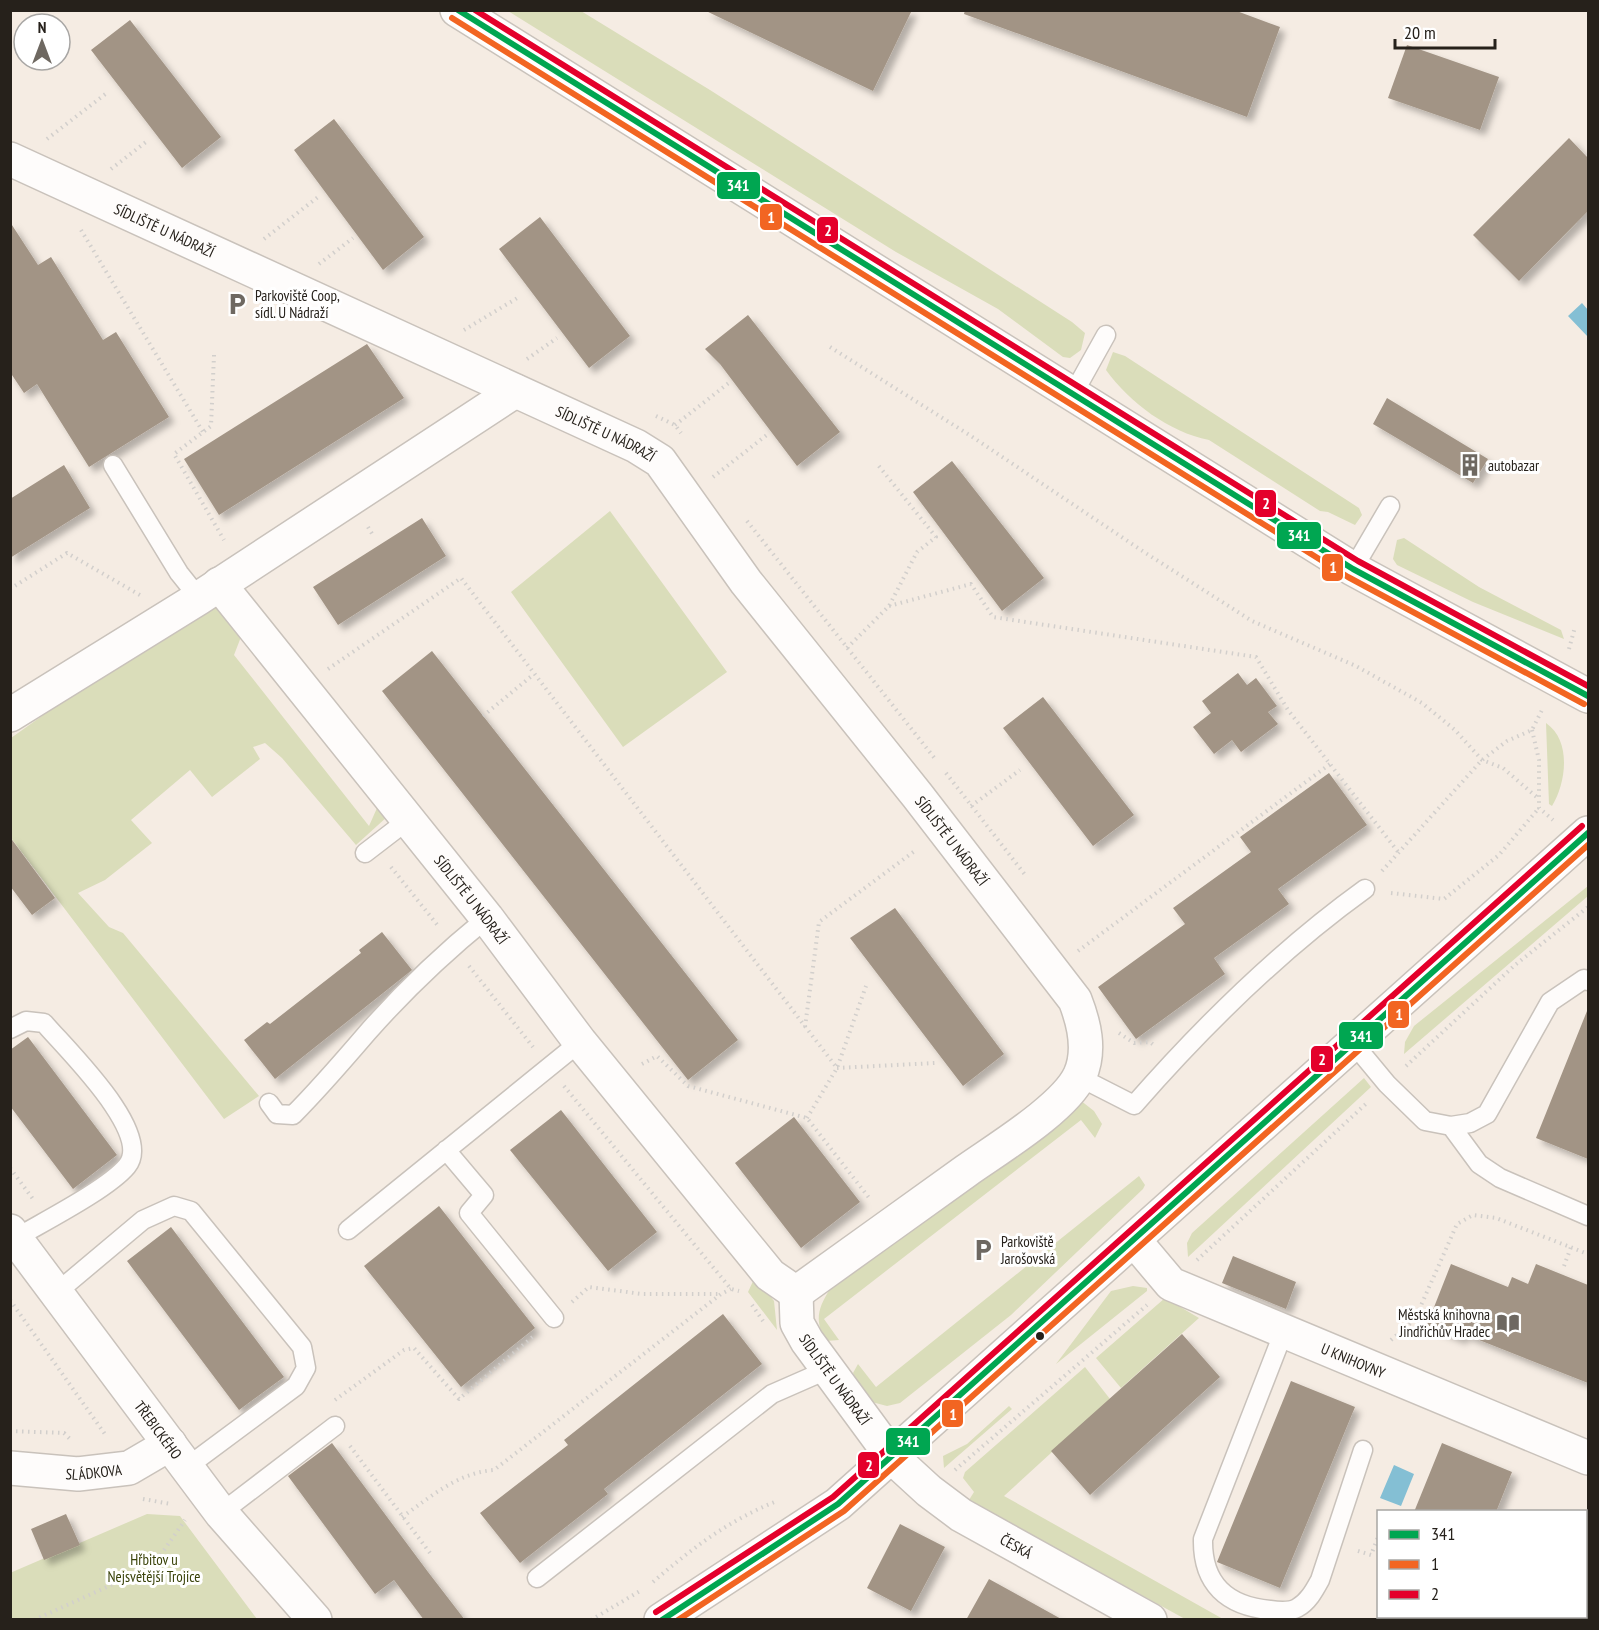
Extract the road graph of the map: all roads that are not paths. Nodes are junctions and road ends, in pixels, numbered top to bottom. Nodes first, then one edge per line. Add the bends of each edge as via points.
1 (457, 10) edge
2 (10, 159) edge
3 (1106, 335) dead end
4 (520, 376) junction
5 (1072, 396) junction
6 (113, 465) dead end
7 (1390, 506) dead end
8 (1353, 569) junction
9 (209, 591) junction
10 (1588, 696) edge
11 (10, 715) edge
12 (408, 820) junction
13 (1588, 833) edge
14 (370, 849) road end
15 (1365, 889) road end
16 (487, 918) junction
17 (1586, 980) edge
18 (10, 1029) edge
19 (580, 1042) junction
20 (1353, 1043) junction
21 (1079, 1077) junction
22 (269, 1103) dead end
23 (1451, 1126) junction
24 (446, 1150) junction
25 (1588, 1216) edge
26 (348, 1230) dead end
27 (13, 1235) edge
28 (1134, 1240) junction
29 (56, 1293) junction
30 (796, 1293) junction
31 (554, 1318) road end
32 (1284, 1331) junction
33 (829, 1369) junction
34 (335, 1426) road end
35 (1363, 1450) dead end
36 (178, 1456) junction
37 (893, 1458) junction
38 (1588, 1458) edge
39 (10, 1468) edge
40 (205, 1513) junction
41 (537, 1578) dead end
42 (315, 1620) edge
43 (661, 1620) edge
44 (1150, 1620) edge

1 - 5 street
2 - 4 street, SÍDLIŠTĚ U NÁDRAŽÍ
3 - 5 lane
4 - 9 street
4 - 21 street, SÍDLIŠTĚ U NÁDRAŽÍ via 660,461 746,582 1075,1000 1086,1047
5 - 8 street
6 - 9 lane via 179,573
7 - 8 lane
8 - 10 street
9 - 11 street
9 - 12 street, SÍDLIŠTĚ U NÁDRAŽÍ
12 - 14 lane
12 - 16 street, SÍDLIŠTĚ U NÁDRAŽÍ
13 - 20 street
15 - 21 lane via 1318,923 1202,1028 1134,1105
16 - 19 street, SÍDLIŠTĚ U NÁDRAŽÍ
16 - 22 lane via 454,945 293,1115 276,1114
17 - 23 lane via 1550,1002 1487,1114 1470,1123
18 - 27 lane via 26,1021 44,1023 119,1112 134,1151 128,1165 109,1180 48,1219
19 - 24 lane
19 - 30 street, SÍDLIŠTĚ U NÁDRAŽÍ via 770,1275
20 - 23 lane via 1425,1121
20 - 28 street
21 - 30 street, SÍDLIŠTĚ U NÁDRAŽÍ via 1065,1096 1041,1116
23 - 25 lane via 1479,1164 1500,1178
24 - 26 lane
24 - 31 lane via 484,1195 469,1213
27 - 29 street, TŘEBICKÉHO
28 - 32 street, U KNIHOVNY via 1171,1284
28 - 37 street
29 - 36 street, TŘEBICKÉHO
29 - 36 lane via 143,1220 174,1206 191,1211 302,1347 306,1368 296,1386
30 - 33 street, SÍDLIŠTĚ U NÁDRAŽÍ via 797,1323
32 - 35 lane via 1203,1539 1202,1557 1210,1578 1222,1593 1240,1605 1279,1611 1295,1610 1308,1599 1320,1580
32 - 38 street, U KNIHOVNY
33 - 37 street, SÍDLIŠTĚ U NÁDRAŽÍ
33 - 41 lane via 772,1394
34 - 40 lane
36 - 39 street, SLÁDKOVA via 129,1468 78,1474
36 - 40 street, TŘEBICKÉHO
37 - 43 street via 838,1504
37 - 44 street, ČESKÁ via 961,1515
40 - 42 street, TŘEBICKÉHO

